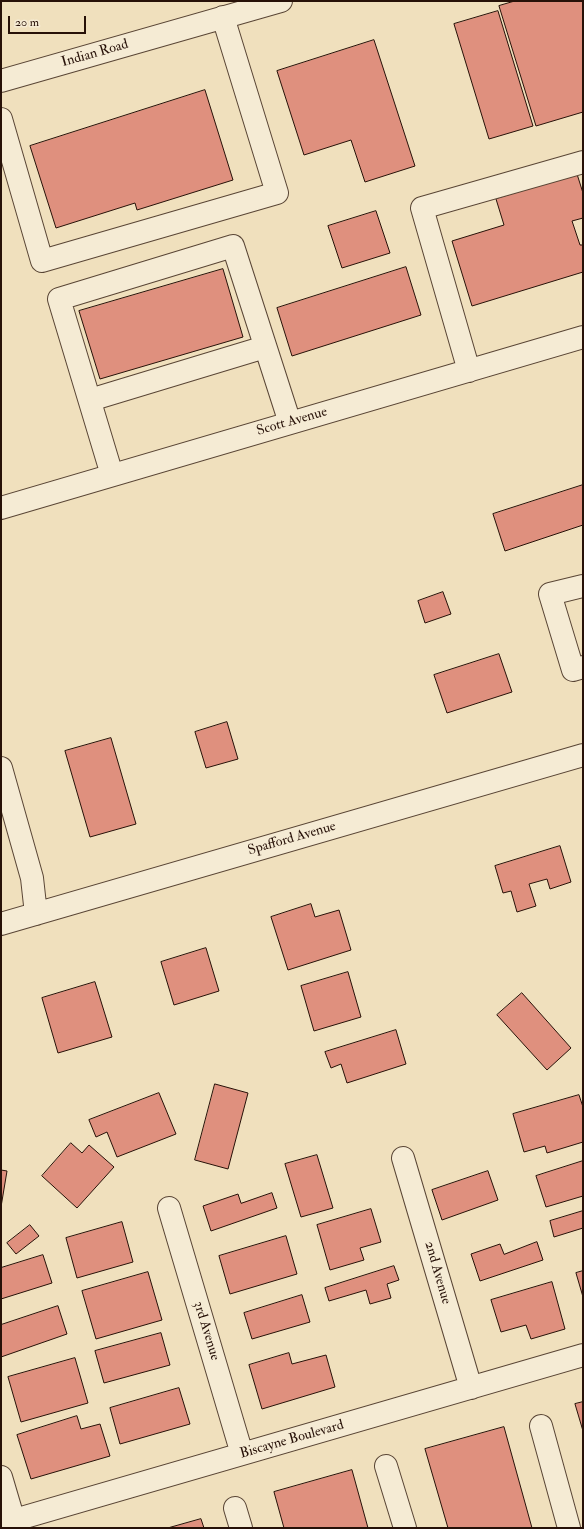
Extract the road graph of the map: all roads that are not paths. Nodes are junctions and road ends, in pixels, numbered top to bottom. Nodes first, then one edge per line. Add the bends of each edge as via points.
1 (281, 1) edge
2 (224, 18) junction
3 (1, 81) edge
4 (1, 119) edge
5 (583, 162) edge
6 (583, 338) edge
7 (266, 347) junction
8 (469, 371) junction
9 (90, 400) junction
10 (290, 423) junction
11 (112, 475) junction
12 (1, 508) edge
13 (583, 586) edge
14 (583, 667) edge
15 (583, 755) edge
16 (1, 768) edge
17 (36, 914) junction
18 (1, 924) edge
19 (403, 1158) dead end
20 (169, 1208) dead end
21 (583, 1356) edge
22 (471, 1388) junction
23 (541, 1426) dead end
24 (242, 1454) junction
25 (386, 1466) dead end
26 (1, 1477) edge
27 (7, 1522) edge
28 (405, 1528) edge
29 (568, 1528) edge

1 - 2 street, Indian Road
2 - 3 street, Indian Road
2 - 4 street via 277,193 42,261
5 - 8 street via 422,208
6 - 8 street, Scott Avenue
7 - 9 street
7 - 9 street via 233,246 59,299
7 - 10 street
8 - 10 street, Scott Avenue
9 - 11 street
10 - 11 street, Scott Avenue
11 - 12 street, Scott Avenue
13 - 14 street via 550,594 573,670
15 - 17 street, Spafford Avenue
16 - 17 street via 32,878
17 - 18 street, Spafford Avenue
19 - 22 street, 2nd Avenue
20 - 24 street, 3rd Avenue
21 - 22 street, Biscayne Boulevard
22 - 24 street, Biscayne Boulevard
23 - 29 street
24 - 27 street, Biscayne Boulevard
25 - 28 street
26 - 27 street

